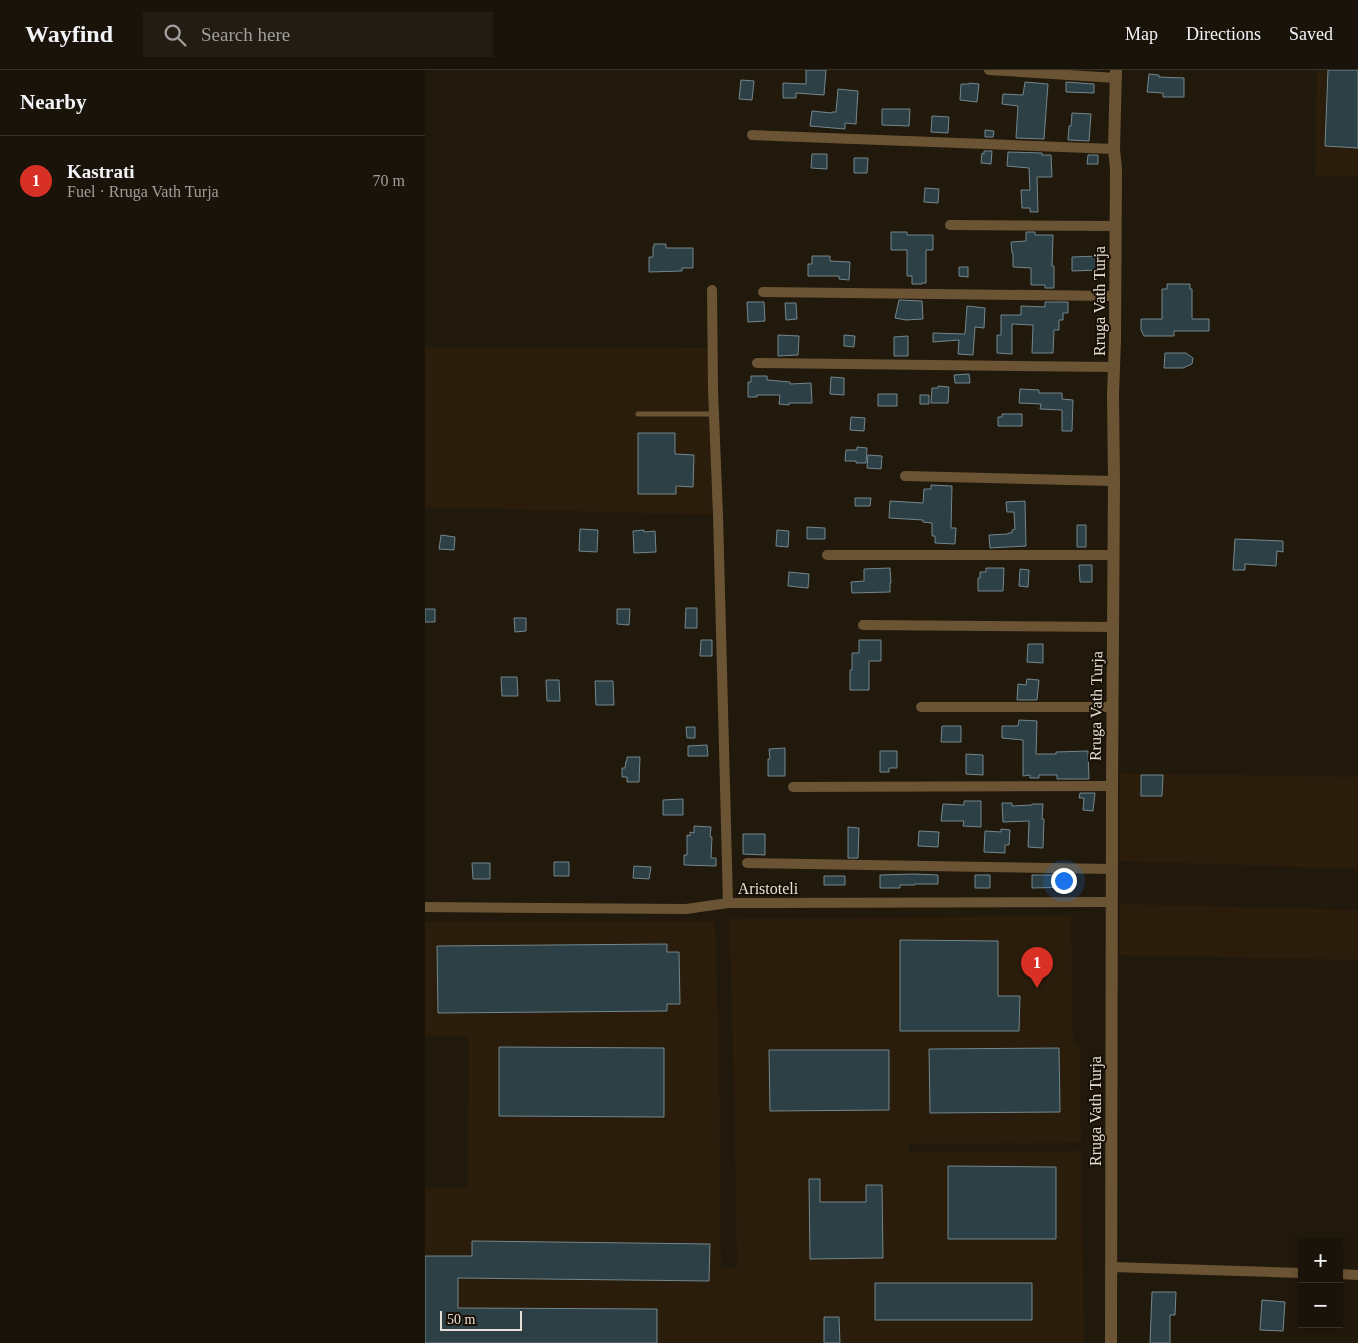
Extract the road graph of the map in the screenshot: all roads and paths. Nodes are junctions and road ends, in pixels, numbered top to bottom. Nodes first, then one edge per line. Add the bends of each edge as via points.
1 (989, 70) edge
2 (1116, 74) edge
3 (752, 135) dead end
4 (1115, 149) junction
5 (950, 225) dead end
6 (1115, 226) junction
7 (712, 290) dead end
8 (763, 292) dead end
9 (1115, 296) junction
10 (757, 363) dead end
11 (1114, 367) junction
12 (638, 414) dead end
13 (714, 414) junction
14 (905, 476) dead end
15 (1114, 481) junction
16 (827, 555) dead end
17 (1114, 555) junction
18 (863, 625) dead end
19 (1113, 627) junction
20 (921, 707) dead end
21 (1112, 707) junction
22 (1112, 786) junction
23 (793, 787) dead end
24 (747, 863) dead end
25 (1112, 869) junction
26 (1112, 902) junction
27 (728, 903) junction
28 (425, 907) edge
29 (1111, 1266) junction
30 (1298, 1273) edge
31 (1343, 1274) edge
32 (1358, 1275) edge
33 (1111, 1343) edge

1 - 2 street
2 - 4 street, Rruga Vath Turja
3 - 4 street
4 - 6 street, Rruga Vath Turja
5 - 6 street
6 - 9 street, Rruga Vath Turja
7 - 13 street
8 - 9 street
9 - 11 street, Rruga Vath Turja
10 - 11 street
11 - 15 street, Rruga Vath Turja
12 - 13 lane
13 - 27 street
14 - 15 street
15 - 17 street, Rruga Vath Turja
16 - 17 street
17 - 19 street, Rruga Vath Turja
18 - 19 street
19 - 21 street, Rruga Vath Turja
20 - 21 street
21 - 22 street, Rruga Vath Turja
22 - 23 street
22 - 25 street, Rruga Vath Turja
24 - 25 street
25 - 26 street, Rruga Vath Turja
26 - 27 street, Aristoteli
26 - 29 street, Rruga Vath Turja
27 - 28 street, Aristoteli via 686,909
29 - 30 street
29 - 33 street, Rruga Vath Turja
31 - 32 street

